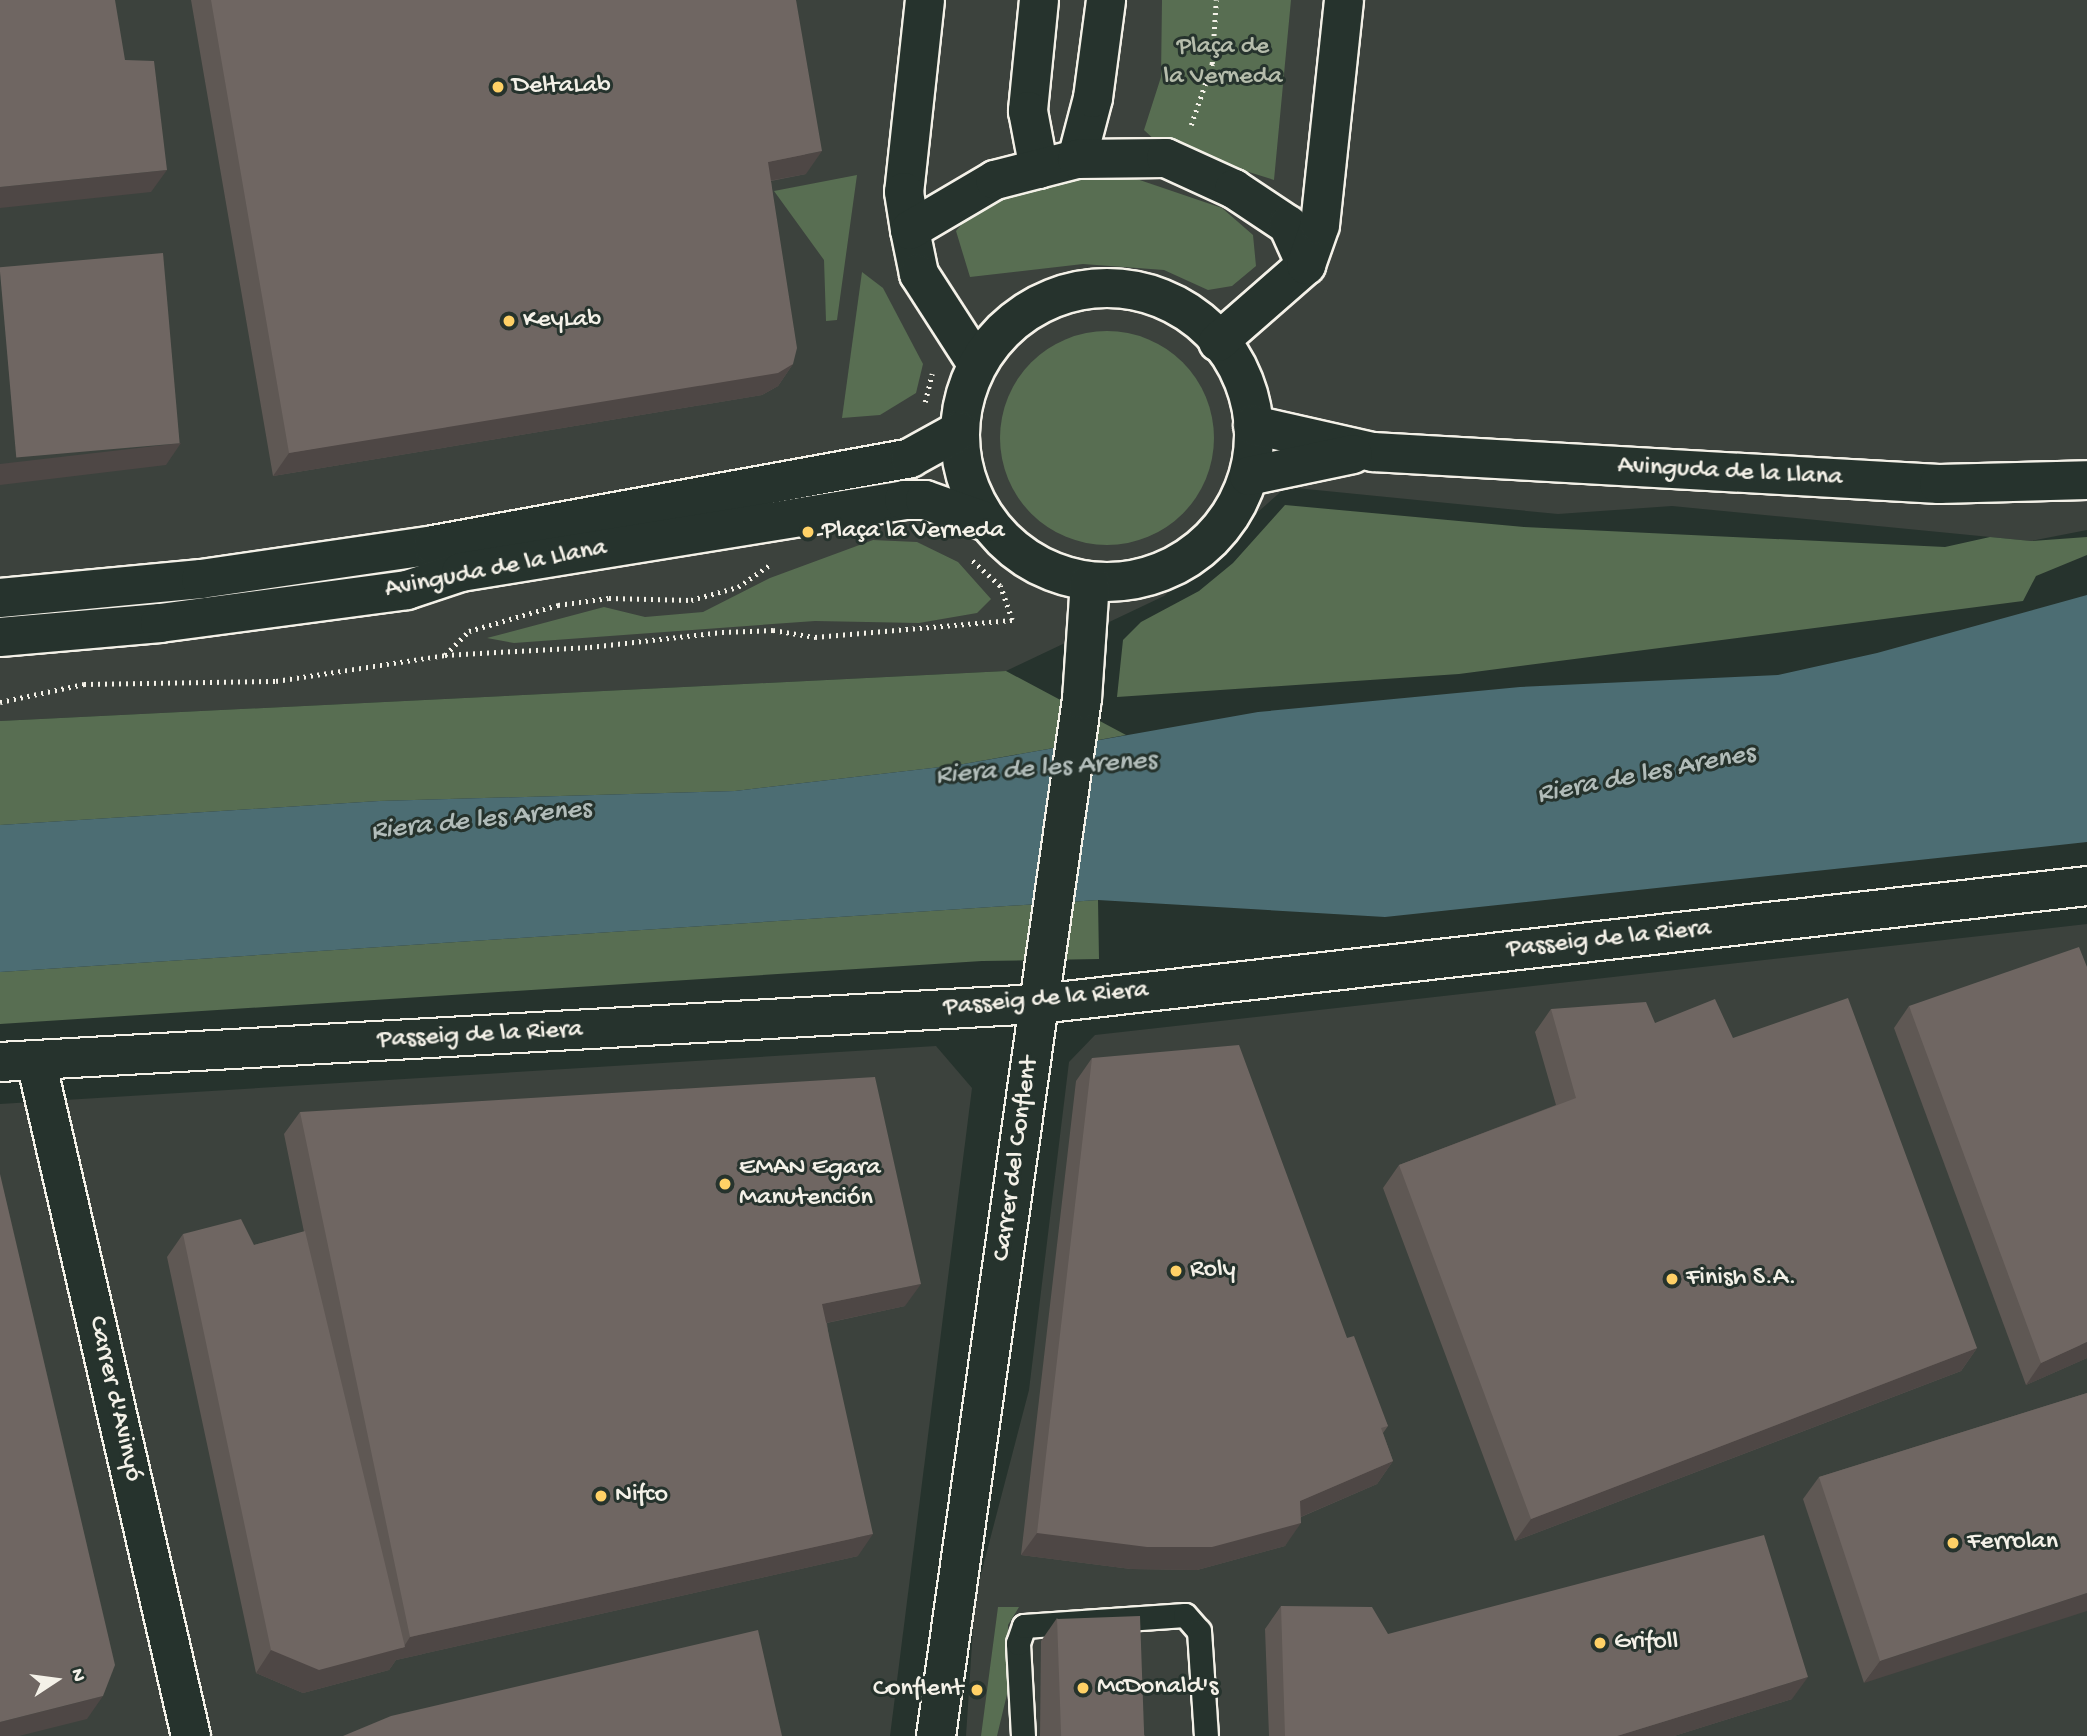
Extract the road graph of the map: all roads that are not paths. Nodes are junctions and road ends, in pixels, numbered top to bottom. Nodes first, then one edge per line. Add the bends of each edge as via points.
1 (925, 0) edge
2 (1039, 0) edge
3 (1106, 0) edge
4 (1344, 0) edge
5 (1077, 159) junction
6 (1039, 169) junction
7 (910, 230) junction
8 (1306, 265) junction
9 (1218, 342) junction
10 (977, 364) junction
11 (1253, 425) junction
12 (959, 431) junction
13 (1373, 452) junction
14 (1248, 476) junction
15 (2087, 480) edge
16 (987, 522) junction
17 (1090, 582) junction
18 (0, 598) edge
19 (0, 637) edge
20 (2087, 886) edge
21 (1039, 1004) junction
22 (18, 1062) edge
23 (191, 1736) edge
24 (936, 1736) edge
25 (1023, 1736) edge
26 (1206, 1736) edge

1 - 7 street via 904,191
2 - 6 street via 1028,111
3 - 5 street via 1093,98
4 - 8 street via 1320,225
5 - 6 street
5 - 8 street via 1166,158 1234,189 1288,225
6 - 7 street via 995,180
7 - 10 street via 919,274
8 - 9 street
9 - 10 street via 1186,310 1139,291 1109,287 1058,295 1027,311 989,346
9 - 11 street via 1237,366 1251,402
10 - 12 street via 965,392
11 - 13 street, Avinguda de la Llana
11 - 14 street
12 - 16 street via 967,482
12 - 18 street, Avinguda de la Llana via 910,458 433,545 201,579
13 - 14 street, Avinguda de la Llana
13 - 15 street, Avinguda de la Llana via 1939,484
14 - 17 street via 1226,523 1189,558 1141,579
16 - 17 street via 1024,557
16 - 19 street, Avinguda de la Llana via 925,500 904,500 475,569 407,590 160,623
17 - 21 street, Carrer del Conflent via 1082,699
20 - 21 street, Passeig de la Riera
21 - 22 street, Passeig de la Riera
21 - 24 street, Carrer del Conflent
22 - 23 street, Carrer d'Avinyó
25 - 26 lane via 1018,1643 1024,1626 1185,1615 1199,1631

